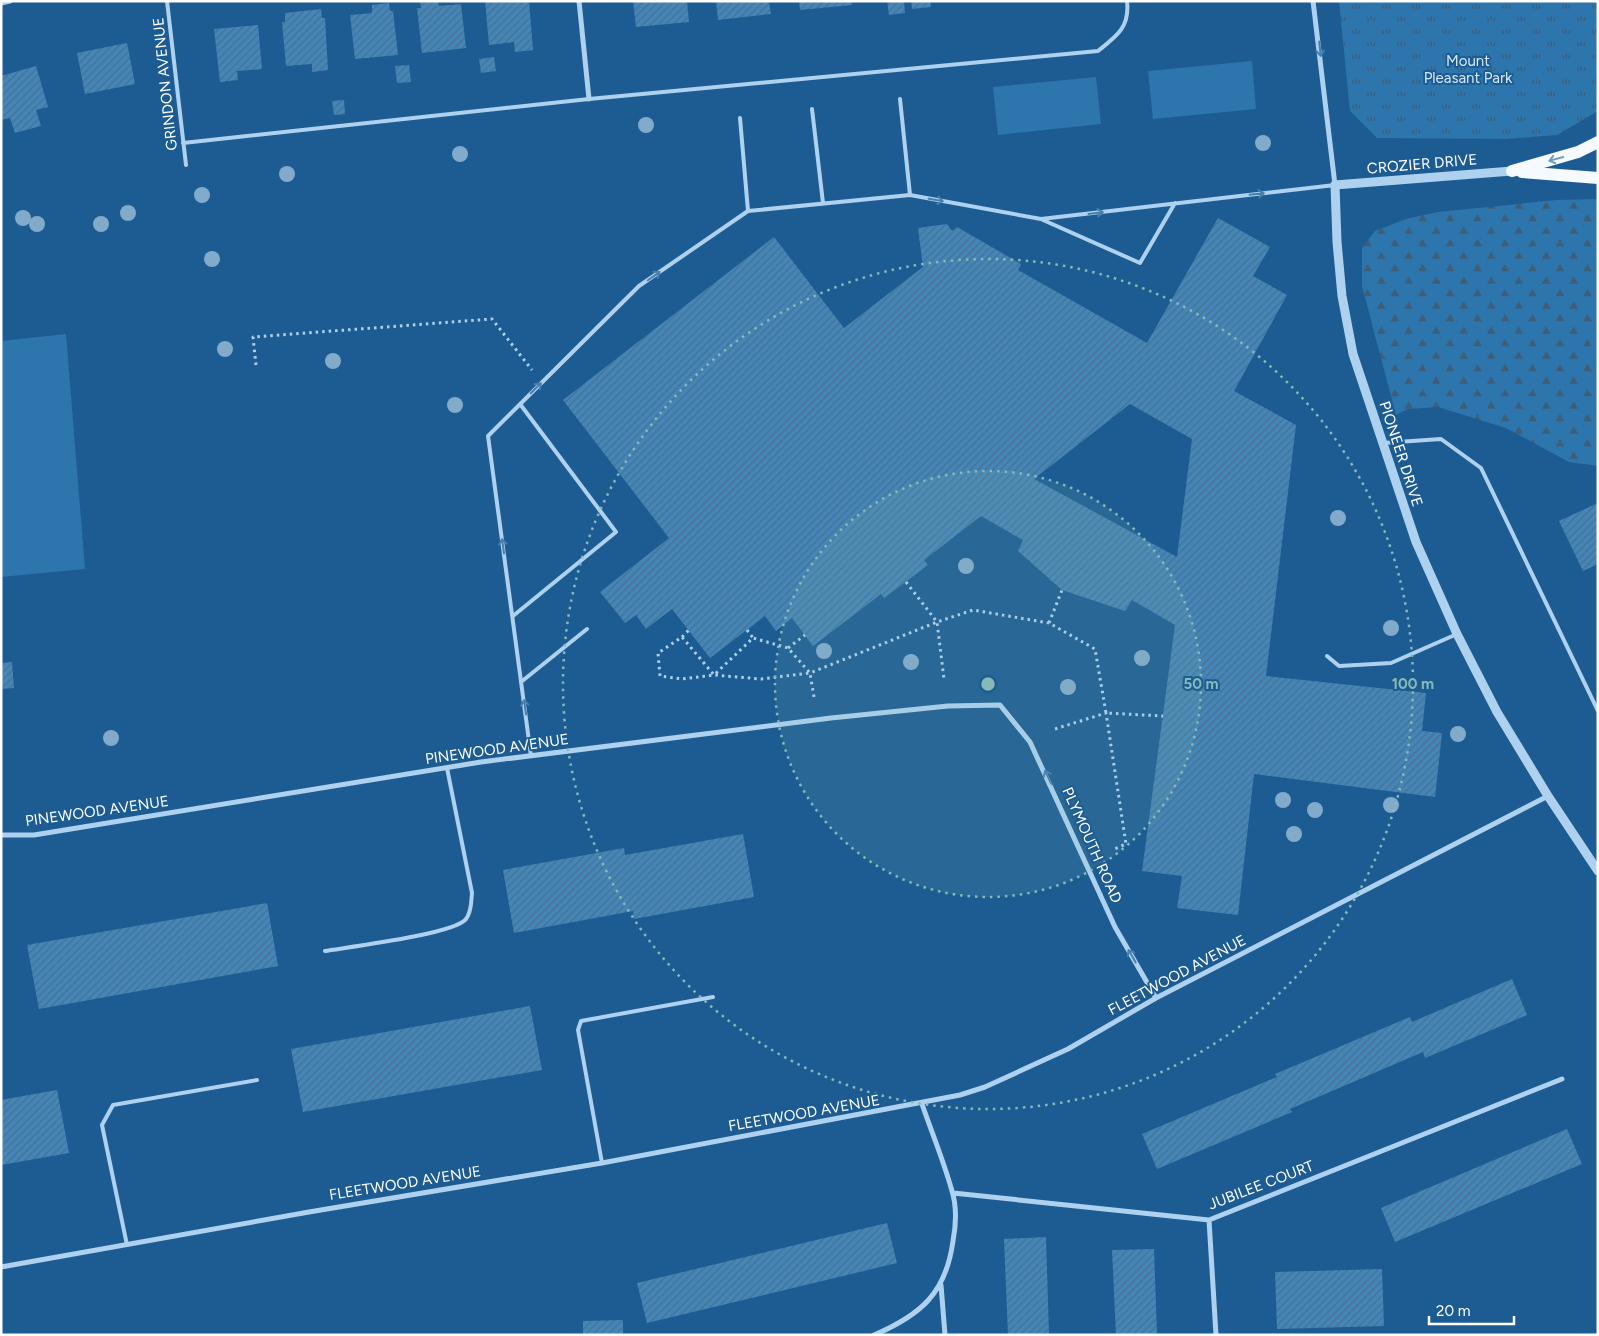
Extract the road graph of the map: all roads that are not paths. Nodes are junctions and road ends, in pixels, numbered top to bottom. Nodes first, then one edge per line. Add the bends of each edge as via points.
1 (10, 1) edge
2 (167, 1) edge
3 (578, 1) edge
4 (1127, 1) edge
5 (1313, 1) edge
6 (1, 4) edge
7 (589, 99) junction
8 (900, 99) dead end
9 (812, 109) dead end
10 (740, 118) dead end
11 (1598, 142) edge
12 (183, 143) junction
13 (186, 165) dead end
14 (1512, 171) junction
15 (1598, 178) edge
16 (1335, 185) junction
17 (910, 195) junction
18 (823, 203) junction
19 (1176, 203) junction
20 (748, 211) junction
21 (1041, 219) junction
22 (520, 404) junction
23 (1383, 444) junction
24 (512, 616) junction
25 (587, 629) dead end
26 (1457, 634) junction
27 (1327, 656) dead end
28 (521, 682) junction
29 (1000, 705) joint
30 (1598, 711) edge
31 (531, 756) junction
32 (447, 768) junction
33 (1548, 796) junction
34 (1, 835) edge
35 (1598, 871) edge
36 (325, 951) dead end
37 (713, 998) dead end
38 (1156, 998) junction
39 (1562, 1079) dead end
40 (257, 1080) dead end
41 (922, 1104) junction
42 (602, 1163) junction
43 (953, 1193) junction
44 (1209, 1220) junction
45 (127, 1245) junction
46 (1, 1267) edge
47 (941, 1285) junction
48 (874, 1335) edge
49 (945, 1335) edge
50 (1216, 1335) edge

1 - 6 street
2 - 12 lane, GRINDON AVENUE
3 - 7 street
4 - 7 lane via 1129,14 1123,29 1098,51
5 -> 16 street, PIONEER DRIVE
7 - 12 lane
8 - 17 lane
9 - 18 lane
10 - 20 lane
11 -> 14 main road via 1578,152
12 - 13 lane, GRINDON AVENUE
14 - 15 main road
14 - 16 street, CROZIER DRIVE
19 -> 16 lane
16 - 23 street, PIONEER DRIVE via 1342,296 1349,334
17 - 18 lane
17 -> 21 lane
18 - 20 lane
21 -> 19 lane
19 - 21 lane via 1140,262
22 -> 20 lane via 639,286
24 -> 22 lane via 488,436
22 - 24 lane via 616,532
23 - 26 street, PIONEER DRIVE via 1416,542
23 - 30 lane via 1441,440 1481,468
24 - 28 lane
25 - 28 lane
26 - 27 lane via 1391,662 1339,666
26 - 33 street, PIONEER DRIVE via 1497,712
31 -> 28 lane
29 - 31 street, PINEWOOD AVENUE via 948,706 831,718
38 -> 29 street, PLYMOUTH ROAD via 1115,926 1030,742
31 - 32 street, PINEWOOD AVENUE
32 - 34 street, PINEWOOD AVENUE via 34,835
32 - 36 lane via 472,893 466,920 447,930
33 - 35 street, PIONEER DRIVE
33 - 38 street, FLEETWOOD AVENUE
37 - 42 lane via 581,1021 578,1030
38 - 41 street, FLEETWOOD AVENUE via 1032,1066 960,1096
39 - 44 street, JUBILEE COURT
40 - 45 lane via 113,1105 102,1125
41 - 42 street, FLEETWOOD AVENUE
41 - 43 street
42 - 45 street, FLEETWOOD AVENUE
43 - 44 street, JUBILEE COURT
43 - 47 street via 954,1233 948,1268
44 - 50 street
45 - 46 street, FLEETWOOD AVENUE
47 - 48 street via 921,1308
47 - 49 street

